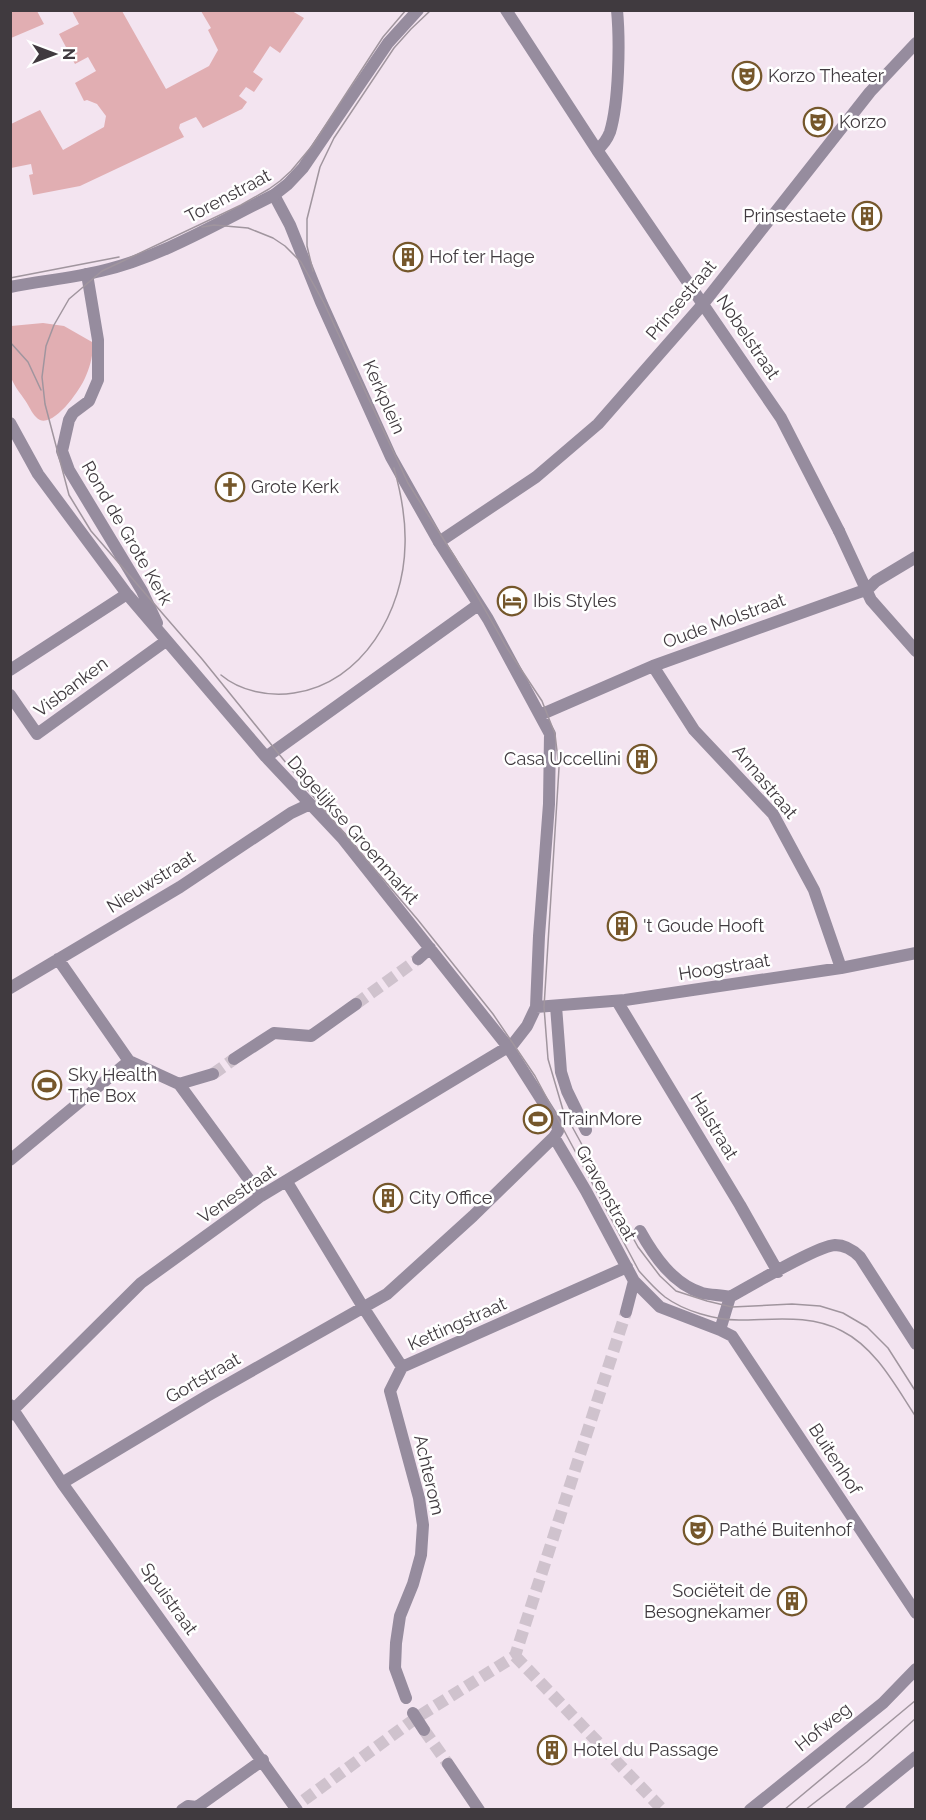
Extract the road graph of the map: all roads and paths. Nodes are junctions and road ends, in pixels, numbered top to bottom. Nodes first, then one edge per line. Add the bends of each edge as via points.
1 (418, 10) edge
2 (506, 10) edge
3 (617, 10) edge
4 (915, 44) edge
5 (597, 150) junction
6 (274, 195) junction
7 (87, 274) junction
8 (10, 287) edge
9 (703, 304) junction
10 (10, 423) edge
11 (439, 542) junction
12 (915, 556) edge
13 (868, 589) junction
14 (128, 594) junction
15 (478, 605) junction
16 (166, 641) junction
17 (915, 651) edge
18 (652, 666) junction
19 (10, 670) edge
20 (10, 695) edge
21 (540, 715) junction
22 (266, 757) junction
23 (310, 804) junction
24 (430, 948) junction
25 (915, 953) edge
26 (418, 958) tunnel mouth
27 (58, 959) junction
28 (841, 968) junction
29 (10, 988) edge
30 (618, 1001) junction
31 (356, 1004) tunnel mouth
32 (556, 1006) junction
33 (536, 1007) junction
34 (508, 1047) junction
35 (234, 1059) tunnel mouth
36 (129, 1061) junction
37 (213, 1074) tunnel mouth
38 (179, 1084) junction
39 (586, 1130) dead end
40 (554, 1137) junction
41 (10, 1160) edge
42 (287, 1182) junction
43 (261, 1196) junction
44 (640, 1231) dead end
45 (627, 1267) junction
46 (778, 1272) junction
47 (634, 1281) junction
48 (730, 1297) junction
49 (363, 1307) junction
50 (626, 1312) tunnel mouth
51 (720, 1330) junction
52 (915, 1344) edge
53 (402, 1367) junction
54 (12, 1409) edge
55 (62, 1483) junction
56 (915, 1613) edge
57 (915, 1669) edge
58 (406, 1698) dead end
59 (413, 1713) dead end
60 (424, 1730) tunnel mouth
61 (915, 1757) edge
62 (263, 1760) junction
63 (448, 1764) tunnel mouth
64 (298, 1807) edge
65 (182, 1809) edge
66 (479, 1809) edge
67 (750, 1809) edge
68 (851, 1809) edge

1 - 6 street, Torenstraat via 388,43 303,168
2 - 5 street, Nobelstraat
3 - 5 street via 615,99 610,132
4 - 9 street, Prinsestraat via 870,92
5 - 9 street, Nobelstraat
6 - 7 street, Torenstraat via 140,259
6 - 11 street, Kerkplein via 391,457
7 - 8 street, Torenstraat
7 - 16 street, Rond de Grote Kerk via 98,340 98,380 89,401 69,420 62,451
9 - 11 street, Prinsestraat via 598,424 536,477
9 - 13 street, Nobelstraat via 781,418
10 - 14 street via 38,474
11 - 15 street, Kerkplein
12 - 13 street, Oude Molstraat
13 - 17 street, Nobelstraat via 871,600
13 - 18 street, Oude Molstraat
14 - 16 street
14 - 19 street
15 - 21 street, Kerkplein
15 - 22 street
16 - 20 street, Visbanken via 38,735
16 - 22 street, Dagelijkse Groenmarkt
18 - 21 street, Oude Molstraat
18 - 28 street, Annastraat via 694,730 773,814 814,890
21 - 33 street, Kerkplein via 550,735
22 - 23 street, Dagelijkse Groenmarkt
23 - 24 street, Dagelijkse Groenmarkt
23 - 27 street, Nieuwstraat
24 - 26 street
24 - 34 street, Dagelijkse Groenmarkt
25 - 28 street, Hoogstraat
27 - 29 street, Nieuwstraat
27 - 36 street
28 - 30 street, Hoogstraat
30 - 32 street, Hoogstraat
30 - 46 street, Halstraat
31 - 35 street via 311,1036 274,1033
32 - 33 street, Hoogstraat
32 - 39 street via 561,1072
33 - 34 street via 527,1026
34 - 40 street, Dagelijkse Groenmarkt via 557,1124
34 - 42 street, Venestraat
36 - 38 street
36 - 41 street
37 - 38 street
38 - 43 street
40 - 45 street, Gravenstraat
40 - 49 street via 396,1286
42 - 43 street, Venestraat
42 - 49 street, Kettingstraat
43 - 54 street, Venestraat via 141,1283
44 - 48 street via 654,1256 678,1280 701,1292
45 - 47 street, Buitenhof
45 - 53 street, Kettingstraat
46 - 48 street
46 - 52 street via 826,1247 849,1248 865,1264
47 - 50 street
47 - 51 street, Buitenhof via 660,1307
48 - 51 street
49 - 53 street, Kettingstraat
49 - 55 street, Gortstraat
51 - 56 street, Buitenhof via 732,1336
53 - 58 street, Achterom via 390,1391 423,1525 422,1555 400,1616 396,1643 395,1668
54 - 55 street, Spuistraat
55 - 62 street, Spuistraat
57 - 67 street, Hofweg via 883,1702
59 - 60 street
61 - 68 street
62 - 64 street, Spuistraat
62 - 65 street via 197,1807
63 - 66 street

